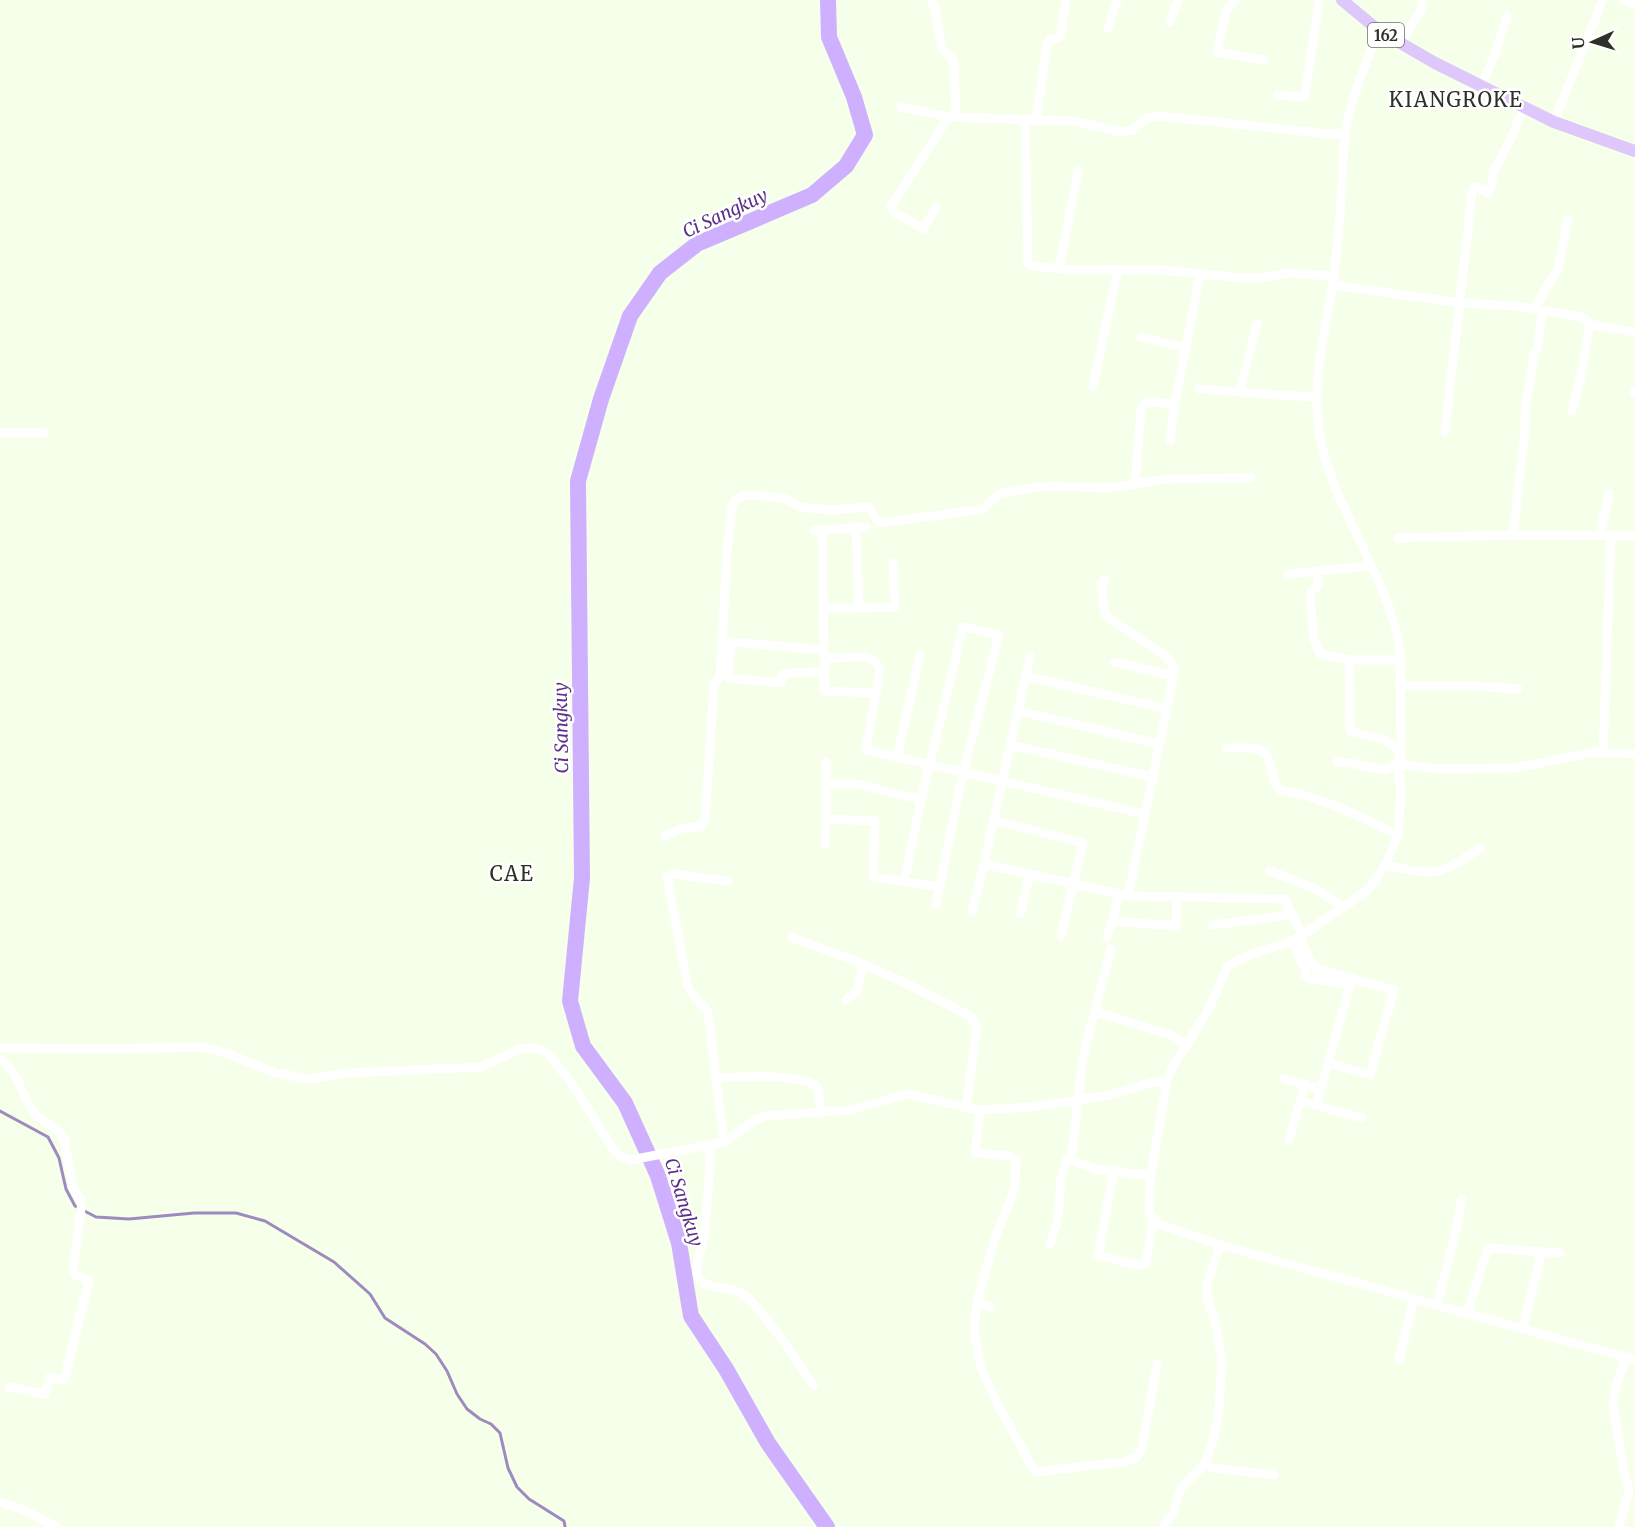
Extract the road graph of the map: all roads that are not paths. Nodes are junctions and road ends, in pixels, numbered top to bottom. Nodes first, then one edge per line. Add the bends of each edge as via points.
1 (931, 0) edge
2 (1066, 0) edge
3 (1117, 0) edge
4 (1178, 0) edge
5 (1235, 0) edge
6 (1319, 0) edge
7 (1343, 0) edge
8 (1423, 0) edge
9 (1603, 0) edge
10 (1623, 0) edge
11 (1635, 5) edge
12 (1508, 16) dead end
13 (1170, 22) dead end
14 (1108, 28) dead end
15 (1378, 30) junction
16 (1401, 43) junction
17 (1264, 60) dead end
18 (1481, 86) junction
19 (1278, 95) dead end
20 (901, 107) dead end
21 (1524, 107) junction
22 (953, 117) junction
23 (1025, 118) junction
24 (1036, 119) junction
25 (1554, 122) junction
26 (1345, 133) junction
27 (1635, 152) edge
28 (1078, 171) dead end
29 (936, 207) dead end
30 (1568, 219) dead end
31 (1059, 269) junction
32 (1118, 269) junction
33 (1200, 274) junction
34 (1333, 280) junction
35 (1459, 303) junction
36 (1537, 310) junction
37 (1590, 322) junction
38 (1257, 324) dead end
39 (1635, 333) edge
40 (1141, 337) dead end
41 (1186, 348) junction
42 (1093, 386) dead end
43 (1199, 389) dead end
44 (1244, 392) junction
45 (1317, 397) junction
46 (1175, 404) junction
47 (1572, 411) dead end
48 (1445, 432) dead end
49 (0, 433) edge
50 (44, 433) dead end
51 (1170, 441) dead end
52 (1251, 478) dead end
53 (1135, 484) junction
54 (1609, 494) dead end
55 (866, 527) dead end
56 (856, 528) junction
57 (1600, 534) junction
58 (1513, 535) junction
59 (1611, 535) junction
60 (1635, 536) edge
61 (1398, 538) dead end
62 (893, 563) dead end
63 (1371, 567) junction
64 (1317, 571) junction
65 (1288, 574) dead end
66 (1105, 579) dead end
67 (824, 608) junction
68 (859, 608) junction
69 (824, 654) junction
70 (920, 655) dead end
71 (1030, 656) dead end
72 (1349, 660) junction
73 (1400, 660) junction
74 (1114, 662) dead end
75 (824, 672) junction
76 (1026, 676) junction
77 (1174, 676) junction
78 (1400, 686) junction
79 (1518, 689) dead end
80 (876, 693) junction
81 (1167, 709) junction
82 (1018, 711) junction
83 (1159, 744) junction
84 (1010, 745) junction
85 (1227, 748) dead end
86 (1603, 752) junction
87 (1401, 753) junction
88 (1635, 754) edge
89 (897, 757) junction
90 (826, 762) dead end
91 (1337, 762) dead end
92 (931, 764) junction
93 (1398, 764) junction
94 (963, 773) junction
95 (1153, 777) junction
96 (1002, 782) junction
97 (826, 784) junction
98 (921, 800) junction
99 (1145, 814) junction
100 (826, 819) junction
101 (993, 820) junction
102 (1398, 835) junction
103 (665, 836) dead end
104 (825, 844) dead end
105 (1479, 848) dead end
106 (984, 864) junction
107 (1385, 865) junction
108 (1270, 872) dead end
109 (906, 873) dead end
110 (1030, 874) junction
111 (728, 880) dead end
112 (1075, 884) junction
113 (939, 887) junction
114 (1124, 895) junction
115 (1177, 897) junction
116 (936, 904) dead end
117 (1344, 907) junction
118 (972, 912) dead end
119 (1020, 914) dead end
120 (1291, 915) junction
121 (1113, 921) junction
122 (1212, 925) dead end
123 (1061, 936) dead end
124 (791, 938) dead end
125 (1107, 938) dead end
126 (1298, 938) junction
127 (1111, 949) dead end
128 (863, 964) junction
129 (1312, 968) junction
130 (1351, 982) junction
131 (846, 1000) dead end
132 (1096, 1012) junction
133 (1187, 1046) junction
134 (0, 1048) edge
135 (0, 1059) edge
136 (1328, 1063) junction
137 (716, 1078) junction
138 (1284, 1078) dead end
139 (1167, 1082) junction
140 (1305, 1084) junction
141 (1321, 1089) junction
142 (1078, 1100) junction
143 (1300, 1101) junction
144 (1316, 1105) junction
145 (966, 1108) junction
146 (980, 1110) junction
147 (822, 1112) junction
148 (1362, 1118) dead end
149 (1289, 1140) dead end
150 (724, 1142) junction
151 (710, 1146) junction
152 (1071, 1160) junction
153 (1114, 1170) junction
154 (1151, 1174) junction
155 (1462, 1199) dead end
156 (1153, 1219) junction
157 (1050, 1244) dead end
158 (1220, 1245) junction
159 (1542, 1251) junction
160 (1560, 1253) dead end
161 (89, 1280) junction
162 (100, 1282) dead end
163 (1414, 1299) junction
164 (977, 1302) junction
165 (1437, 1305) junction
166 (991, 1307) dead end
167 (1467, 1313) junction
168 (1523, 1328) junction
169 (1630, 1359) edge
170 (1399, 1360) dead end
171 (1157, 1364) dead end
172 (814, 1386) dead end
173 (9, 1387) dead end
174 (1205, 1464) junction
175 (1274, 1475) dead end
176 (1632, 1491) edge
177 (0, 1502) edge
178 (56, 1527) edge
179 (1163, 1527) edge
180 (1619, 1527) edge

1 - 22 street via 942,49 954,61
2 - 24 street via 1060,37 1047,45
3 - 14 street
4 - 13 street
5 - 17 street via 1226,11 1217,52
6 - 19 street via 1305,96
7 - 15 main road, 162
8 - 16 street
9 - 25 street
10 - 11 street
12 - 18 street
15 - 16 main road, 162
15 - 26 street
16 - 18 main road, 162
18 - 21 main road, 162
20 - 22 street
21 - 25 main road, 162
21 - 35 street via 1493,172 1488,193 1477,186 1472,193
22 - 23 street
22 - 29 street via 947,119 891,207 924,230
23 - 24 street
23 - 31 street via 1028,263 1034,268
24 - 26 street via 1074,121 1120,132 1133,130 1145,119 1158,116
25 - 27 main road, 162
26 - 34 street
28 - 31 street
30 - 36 street via 1555,276 1547,284
31 - 32 street
32 - 33 street
32 - 42 street
33 - 34 street via 1260,278 1287,273
33 - 41 street
34 - 35 street
34 - 45 street
35 - 36 street
35 - 48 street
36 - 37 street
36 - 58 street via 1538,347 1525,412
37 - 39 street
37 - 47 street
38 - 44 street via 1241,387
40 - 41 street
41 - 46 street
43 - 44 street
44 - 45 street
45 - 63 street via 1321,441 1335,488
46 - 51 street
46 - 53 street via 1151,402 1141,409
49 - 50 street
52 - 53 street via 1166,479
53 - 103 street via 1105,488 1056,486 999,494 982,509 881,523 868,507 832,510 801,507 765,496 745,495 736,499 727,552 720,676 714,685 705,819 700,827 683,828
54 - 57 street
55 - 56 street
56 - 67 street via 818,530
56 - 68 street
57 - 58 street
57 - 59 street
58 - 61 street
59 - 60 street
59 - 86 street
62 - 68 street via 895,607
63 - 64 street
63 - 73 street via 1393,617
64 - 65 street
64 - 72 street via 1318,586 1310,593 1315,646 1320,654
66 - 77 street via 1101,584 1105,614 1167,657 1175,669
67 - 68 street
67 - 69 street
69 - 75 street
69 - 75 street via 731,642 728,678 781,683 782,675 789,673
69 - 80 street via 875,661 880,669
70 - 89 street
71 - 76 street
72 - 73 street
72 - 87 street via 1350,731 1386,740
73 - 78 street
74 - 77 street
75 - 80 street via 824,691
76 - 81 street
76 - 82 street
77 - 81 street
78 - 79 street
78 - 87 street
80 - 89 street via 866,750
81 - 83 street
82 - 83 street
82 - 84 street
83 - 95 street
84 - 95 street
84 - 96 street
85 - 102 street via 1260,749 1266,754 1280,790 1333,803
86 - 88 street
86 - 93 street via 1515,768 1437,769
87 - 93 street
89 - 92 street
90 - 97 street
91 - 93 street via 1383,770
92 - 94 street
92 - 94 street via 963,627 999,635
92 - 98 street
93 - 102 street
94 - 96 street
94 - 113 street
95 - 99 street
96 - 99 street
96 - 101 street
97 - 98 street via 858,784
97 - 100 street
98 - 109 street
99 - 114 street
100 - 104 street
100 - 113 street via 875,821 873,877
101 - 106 street
101 - 112 street via 1083,843
102 - 107 street
105 - 107 street via 1458,864 1430,874
106 - 110 street
106 - 118 street
107 - 117 street via 1374,883
108 - 117 street via 1316,889
110 - 112 street
110 - 119 street
111 - 137 street via 673,874 667,877 688,987 708,1012
112 - 114 street
112 - 123 street
113 - 116 street
114 - 115 street
114 - 121 street
115 - 120 street via 1285,899
115 - 121 street via 1176,926
117 - 126 street
120 - 122 street
120 - 126 street
121 - 125 street
124 - 128 street
126 - 129 street
126 - 133 street via 1227,967
127 - 132 street
128 - 131 street via 857,992
128 - 145 street via 951,1005 974,1021 977,1026
129 - 130 street
129 - 130 street via 1308,978
130 - 136 street
130 - 136 street via 1394,990 1370,1075
132 - 133 street via 1171,1035
132 - 142 street via 1083,1057
133 - 139 street
134 - 151 street via 202,1047 276,1073 308,1079 348,1073 481,1067 520,1049 535,1048 548,1054 570,1081 620,1156 630,1160
135 - 161 street via 11,1069 35,1114 61,1133 73,1188 82,1201 74,1272
136 - 141 street
137 - 147 street via 783,1076 806,1081 818,1091
137 - 150 street
138 - 140 street
139 - 142 street
139 - 154 street
140 - 141 street
140 - 143 street
141 - 144 street
142 - 146 street
142 - 152 street
143 - 144 street
143 - 149 street
144 - 148 street
145 - 146 street
145 - 147 street via 908,1094 850,1110
146 - 164 street via 975,1153 1014,1157 1016,1181
147 - 150 street via 766,1116
150 - 151 street
151 - 172 street via 704,1239 697,1260 700,1281 746,1296
152 - 153 street via 1092,1169
152 - 157 street via 1066,1159 1061,1178 1059,1216
153 - 154 street
153 - 156 street via 1098,1255 1139,1266 1146,1264
154 - 156 street via 1149,1206
155 - 165 street
156 - 158 street via 1160,1225
158 - 163 street
158 - 174 street via 1207,1297 1220,1344 1222,1381 1215,1434
159 - 160 street
159 - 167 street via 1488,1248
159 - 168 street
161 - 162 street
161 - 173 street via 64,1380 50,1377 45,1394
163 - 165 street
163 - 170 street
164 - 166 street
164 - 171 street via 974,1332 981,1368 1035,1472 1124,1462 1137,1457
165 - 167 street
167 - 168 street
168 - 169 street
169 - 176 street via 1616,1386 1613,1404 1624,1473
174 - 175 street
174 - 179 street via 1181,1488 1173,1513
176 - 180 street
177 - 178 street

